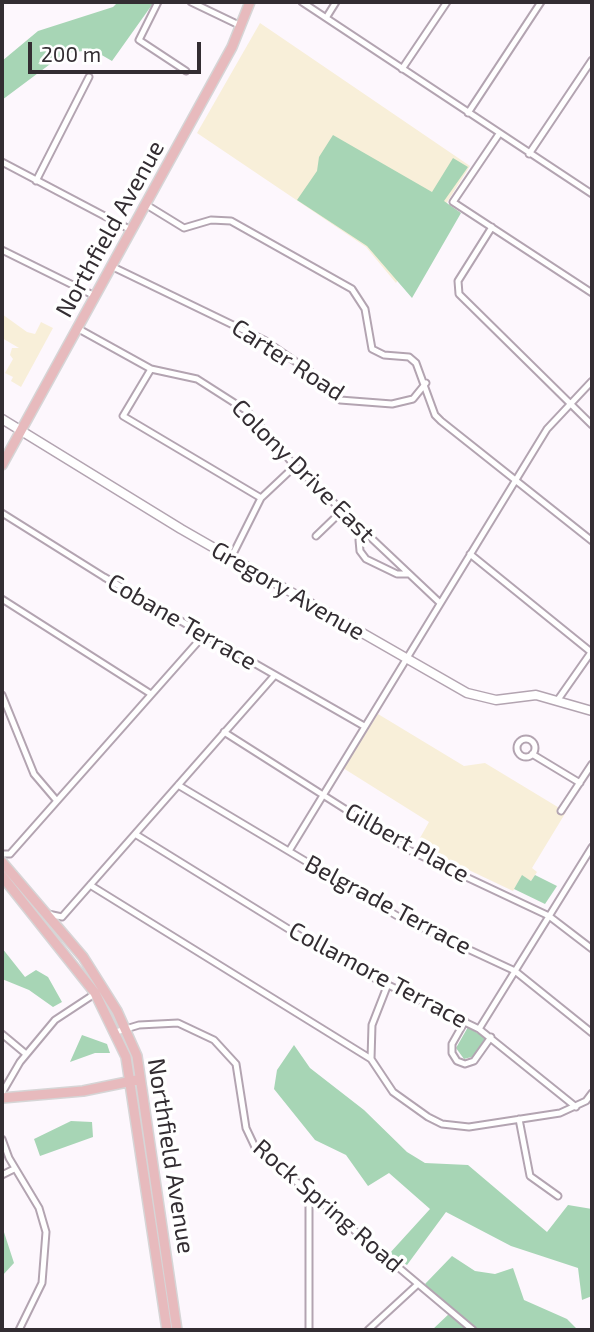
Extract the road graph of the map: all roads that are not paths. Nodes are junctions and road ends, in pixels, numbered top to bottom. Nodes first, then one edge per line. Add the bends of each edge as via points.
1 (158, 2) edge
2 (191, 2) edge
3 (258, 2) edge
4 (302, 2) edge
5 (336, 2) edge
6 (447, 2) edge
7 (541, 2) edge
8 (249, 6) edge
9 (326, 18) junction
10 (242, 26) junction
11 (592, 60) edge
12 (402, 69) junction
13 (186, 71) dead end
14 (89, 77) dead end
15 (468, 113) junction
16 (499, 134) junction
17 (529, 154) junction
18 (2, 162) edge
19 (36, 181) junction
20 (592, 181) edge
21 (589, 192) edge
22 (145, 204) junction
23 (492, 228) junction
24 (131, 229) junction
25 (2, 250) edge
26 (111, 266) junction
27 (592, 293) edge
28 (95, 296) junction
29 (77, 328) junction
30 (151, 369) junction
31 (592, 381) edge
32 (426, 383) junction
33 (568, 404) junction
34 (2, 419) edge
35 (592, 425) edge
36 (21, 430) junction
37 (2, 465) edge
38 (295, 466) junction
39 (515, 480) junction
40 (261, 498) junction
41 (343, 510) junction
42 (2, 513) edge
43 (364, 532) junction
44 (316, 536) dead end
45 (592, 541) edge
46 (470, 554) junction
47 (230, 558) junction
48 (409, 574) junction
49 (2, 599) edge
50 (439, 602) junction
51 (204, 635) junction
52 (592, 652) edge
53 (405, 658) junction
54 (275, 675) junction
55 (151, 694) junction
56 (2, 695) edge
57 (557, 701) junction
58 (592, 711) edge
59 (364, 726) junction
60 (224, 732) junction
61 (532, 754) dead end
62 (592, 764) edge
63 (580, 783) junction
64 (178, 785) junction
65 (323, 795) junction
66 (57, 801) junction
67 (561, 811) dead end
68 (135, 834) junction
69 (592, 846) edge
70 (289, 852) junction
71 (585, 859) junction
72 (2, 861) edge
73 (592, 865) edge
74 (2, 876) edge
75 (90, 885) junction
76 (45, 913) junction
77 (549, 916) junction
78 (51, 928) junction
79 (592, 949) edge
80 (515, 971) junction
81 (388, 984) junction
82 (99, 991) junction
83 (466, 1021) junction
84 (126, 1027) junction
85 (479, 1029) junction
86 (116, 1032) junction
87 (592, 1032) edge
88 (2, 1034) edge
89 (491, 1037) junction
90 (26, 1054) junction
91 (371, 1059) junction
92 (137, 1080) junction
93 (592, 1093) edge
94 (2, 1096) edge
95 (576, 1107) junction
96 (519, 1119) junction
97 (2, 1139) edge
98 (14, 1169) junction
99 (2, 1175) edge
100 (309, 1194) junction
101 (558, 1196) dead end
102 (418, 1284) junction
103 (19, 1330) edge
104 (167, 1330) edge
105 (177, 1330) edge
106 (309, 1330) edge
107 (368, 1330) edge
108 (472, 1330) edge

1 - 13 street via 139,40
2 - 10 street
3 - 8 main road, Northfield Avenue
4 - 9 street
5 - 9 street
6 - 12 street
7 - 15 street
8 - 10 main road, Northfield Avenue
9 - 12 street
10 - 22 main road, Northfield Avenue
11 - 17 street
12 - 15 street
14 - 19 street
15 - 16 street
16 - 17 street
16 - 23 street via 453,202
17 - 21 street
18 - 19 street
19 - 24 street
20 - 21 street
22 - 24 main road, Northfield Avenue
22 - 32 street via 184,228 211,220 231,221 345,284 362,300 372,349 409,357
23 - 27 street
23 - 33 street via 461,274 458,294
24 - 26 main road, Northfield Avenue
25 - 28 street
26 - 28 main road, Northfield Avenue
26 - 32 street, Carter Road via 264,340 312,373 340,400 392,404 413,399
28 - 29 main road, Northfield Avenue
29 - 30 street, Colony Drive East
29 - 36 main road, Northfield Avenue
30 - 38 street, Colony Drive East via 197,379 223,393 247,411
30 - 40 street via 123,416
31 - 33 street
32 - 39 street via 435,415
33 - 35 street
33 - 39 street
34 - 36 main road, Gregory Avenue
36 - 37 main road, Northfield Avenue
36 - 47 main road, Gregory Avenue
38 - 40 street
38 - 41 street, Colony Drive East
39 - 45 street
39 - 46 street
40 - 47 street
41 - 43 street, Colony Drive East
41 - 44 street
42 - 51 street, Cobane Terrace
43 - 48 street, Colony Drive East
43 - 48 street via 359,540 366,559 397,574
46 - 50 street
46 - 52 street
47 - 53 main road, Gregory Avenue
48 - 50 street, Colony Drive East
49 - 55 street
50 - 53 street
51 - 54 street, Cobane Terrace
51 - 55 street
52 - 57 street
53 - 57 main road, Gregory Avenue via 467,692 496,700 536,695
53 - 59 street
54 - 59 street, Cobane Terrace
54 - 60 street
55 - 66 street
56 - 66 street via 34,774
57 - 58 main road, Gregory Avenue
59 - 65 street
60 - 64 street
60 - 65 street, Gilbert Place
61 - 63 street
62 - 63 street
63 - 67 street
64 - 68 street
64 - 70 street, Belgrade Terrace
65 - 70 street
65 - 77 street, Gilbert Place via 434,864
66 - 72 street
68 - 75 street
68 - 81 street, Collamore Terrace via 345,964
69 - 71 street
70 - 80 street, Belgrade Terrace via 399,917
71 - 73 street
71 - 77 street
72 - 76 main road, Northfield Avenue
74 - 78 main road, Northfield Avenue
75 - 76 street via 62,917
75 - 91 street
76 - 78 main road, Northfield Avenue
77 - 79 street, Gilbert Place
77 - 80 street
78 - 82 main road, Northfield Avenue
80 - 85 street
80 - 87 street, Belgrade Terrace
81 - 83 street, Collamore Terrace
81 - 91 street via 372,1025
82 - 84 main road, Northfield Avenue
82 - 86 main road, Northfield Avenue
82 - 90 street via 59,1016
83 - 85 street, Collamore Terrace
83 - 89 street via 452,1044 457,1061 474,1061
84 - 86 street, Rock Spring Road
84 - 92 main road, Northfield Avenue
84 - 100 street, Rock Spring Road via 178,1023 214,1040 236,1064 249,1139
85 - 89 street, Collamore Terrace
86 - 92 main road, Northfield Avenue
88 - 90 street
89 - 95 street, Collamore Terrace
90 - 94 street
91 - 96 street via 393,1092 442,1124 469,1127
92 - 94 main road via 50,1095
92 - 104 main road, Northfield Avenue
92 - 105 main road, Northfield Avenue
93 - 95 street
95 - 96 street
96 - 101 street via 530,1176
97 - 98 street
98 - 99 street
98 - 103 street via 39,1208 47,1245 42,1283
100 - 102 street, Rock Spring Road
100 - 106 street
102 - 107 street
102 - 108 street, Rock Spring Road

